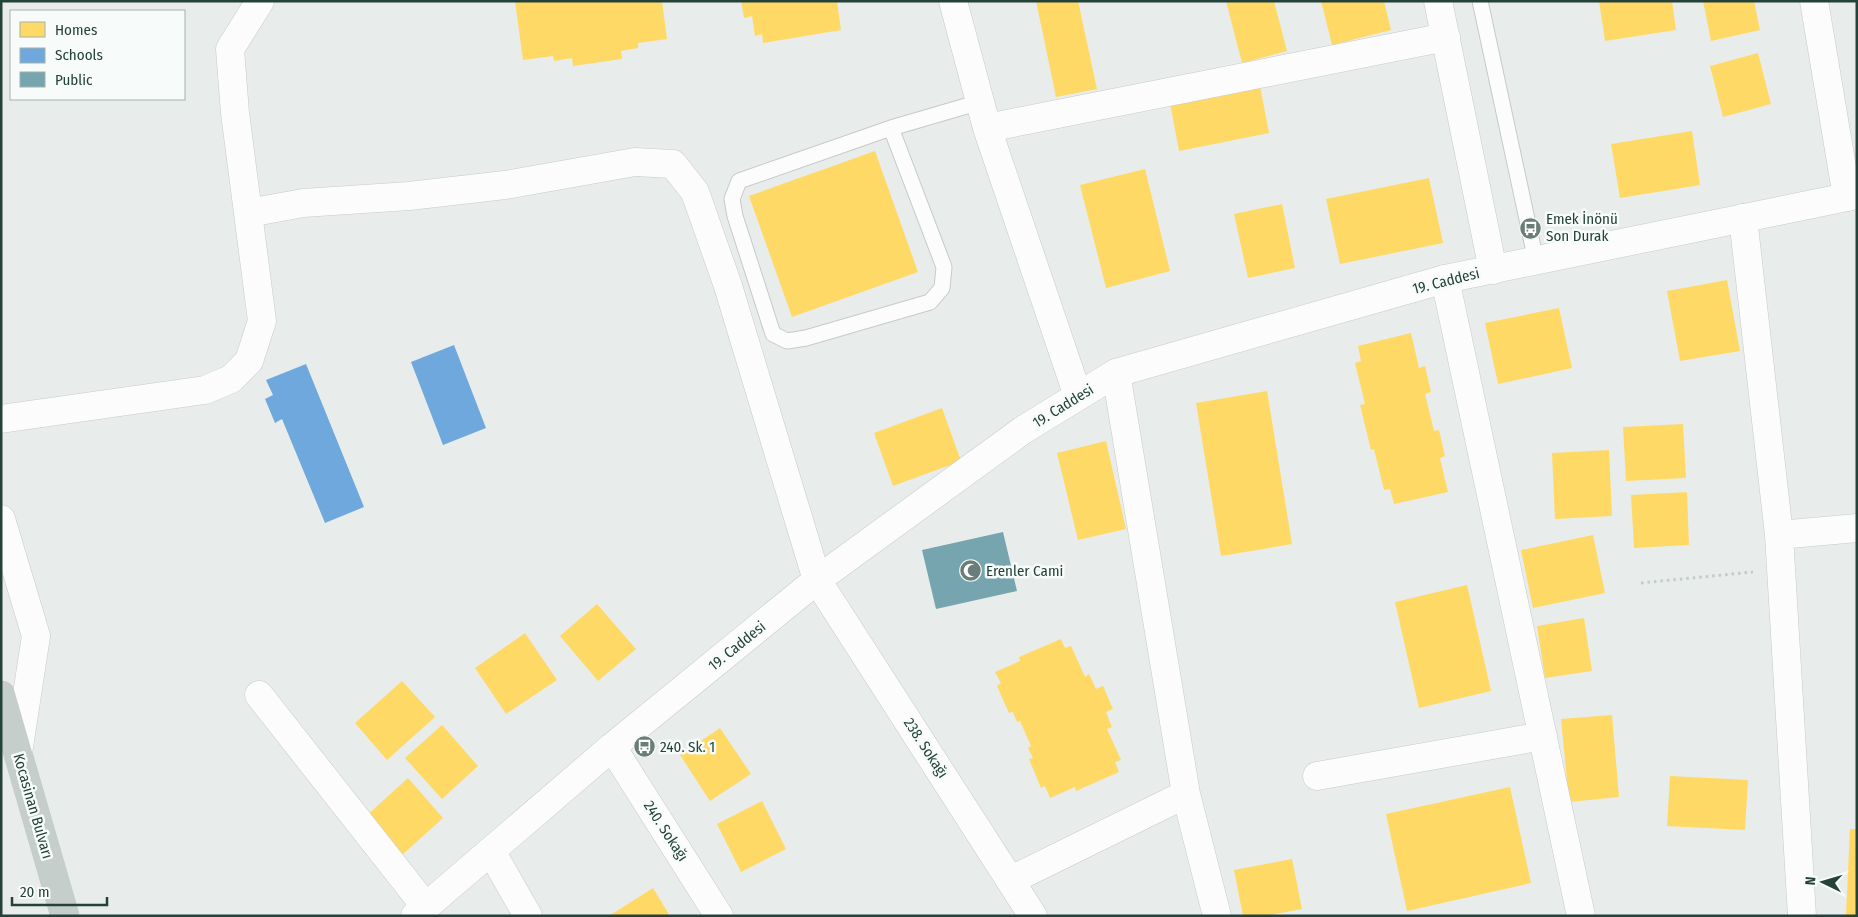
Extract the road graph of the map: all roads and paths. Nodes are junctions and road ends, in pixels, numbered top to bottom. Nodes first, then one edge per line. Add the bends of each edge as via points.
1 (260, 1) edge
2 (952, 1) edge
3 (1438, 1) edge
4 (1480, 1) edge
5 (1814, 1) edge
6 (1446, 37) junction
7 (980, 102) junction
8 (891, 128) junction
9 (987, 128) junction
10 (1852, 196) edge
11 (248, 213) junction
12 (1743, 218) junction
13 (1536, 261) junction
14 (1493, 270) junction
15 (1445, 280) junction
16 (1116, 373) junction
17 (1078, 396) junction
18 (1, 419) edge
19 (1, 519) edge
20 (1857, 528) edge
21 (1779, 535) junction
22 (1781, 570) junction
23 (817, 580) junction
24 (1641, 583) dead end
25 (1, 695) edge
26 (259, 695) dead end
27 (1542, 736) junction
28 (612, 747) junction
29 (18, 753) junction
30 (1317, 776) dead end
31 (1186, 794) junction
32 (490, 851) junction
33 (1011, 880) junction
34 (420, 911) edge
35 (65, 916) edge
36 (528, 916) edge
37 (719, 916) edge
38 (1033, 916) edge
39 (1217, 916) edge
40 (1581, 916) edge
41 (1802, 916) edge

1 - 11 street via 230,49
2 - 7 street
3 - 6 street
4 - 13 lane
5 - 10 street
6 - 9 street
6 - 14 street
7 - 8 lane
7 - 9 street
8 - 8 lane via 739,181 732,199 735,216 773,334 787,341 806,338 930,302 942,288 944,267
9 - 17 street
10 - 12 street, 19. Caddesi
11 - 18 street via 262,321 249,361 231,379 206,390
11 - 23 street, 238. Sokağı via 303,203 505,185 635,162 673,164 695,192 728,286
12 - 13 street, 19. Caddesi
12 - 21 street
13 - 14 street, 19. Caddesi
14 - 15 street, 19. Caddesi
15 - 16 street, 19. Caddesi
15 - 27 street
16 - 17 street, 19. Caddesi
16 - 31 street
17 - 23 street, 19. Caddesi via 1023,430
19 - 29 street via 36,636
20 - 21 street
21 - 22 street
22 - 24 path
22 - 41 street
23 - 28 street, 19. Caddesi
23 - 33 street, 238. Sokağı
25 - 29 highway, Kocasinan Bulvarı
26 - 34 street
27 - 30 street
27 - 40 street
28 - 32 street, 19. Caddesi
28 - 37 street, 240. Sokağı
29 - 35 highway, Kocasinan Bulvarı
31 - 33 street
31 - 39 street
32 - 34 street, 19. Caddesi
32 - 36 street
33 - 38 street, 238. Sokağı

